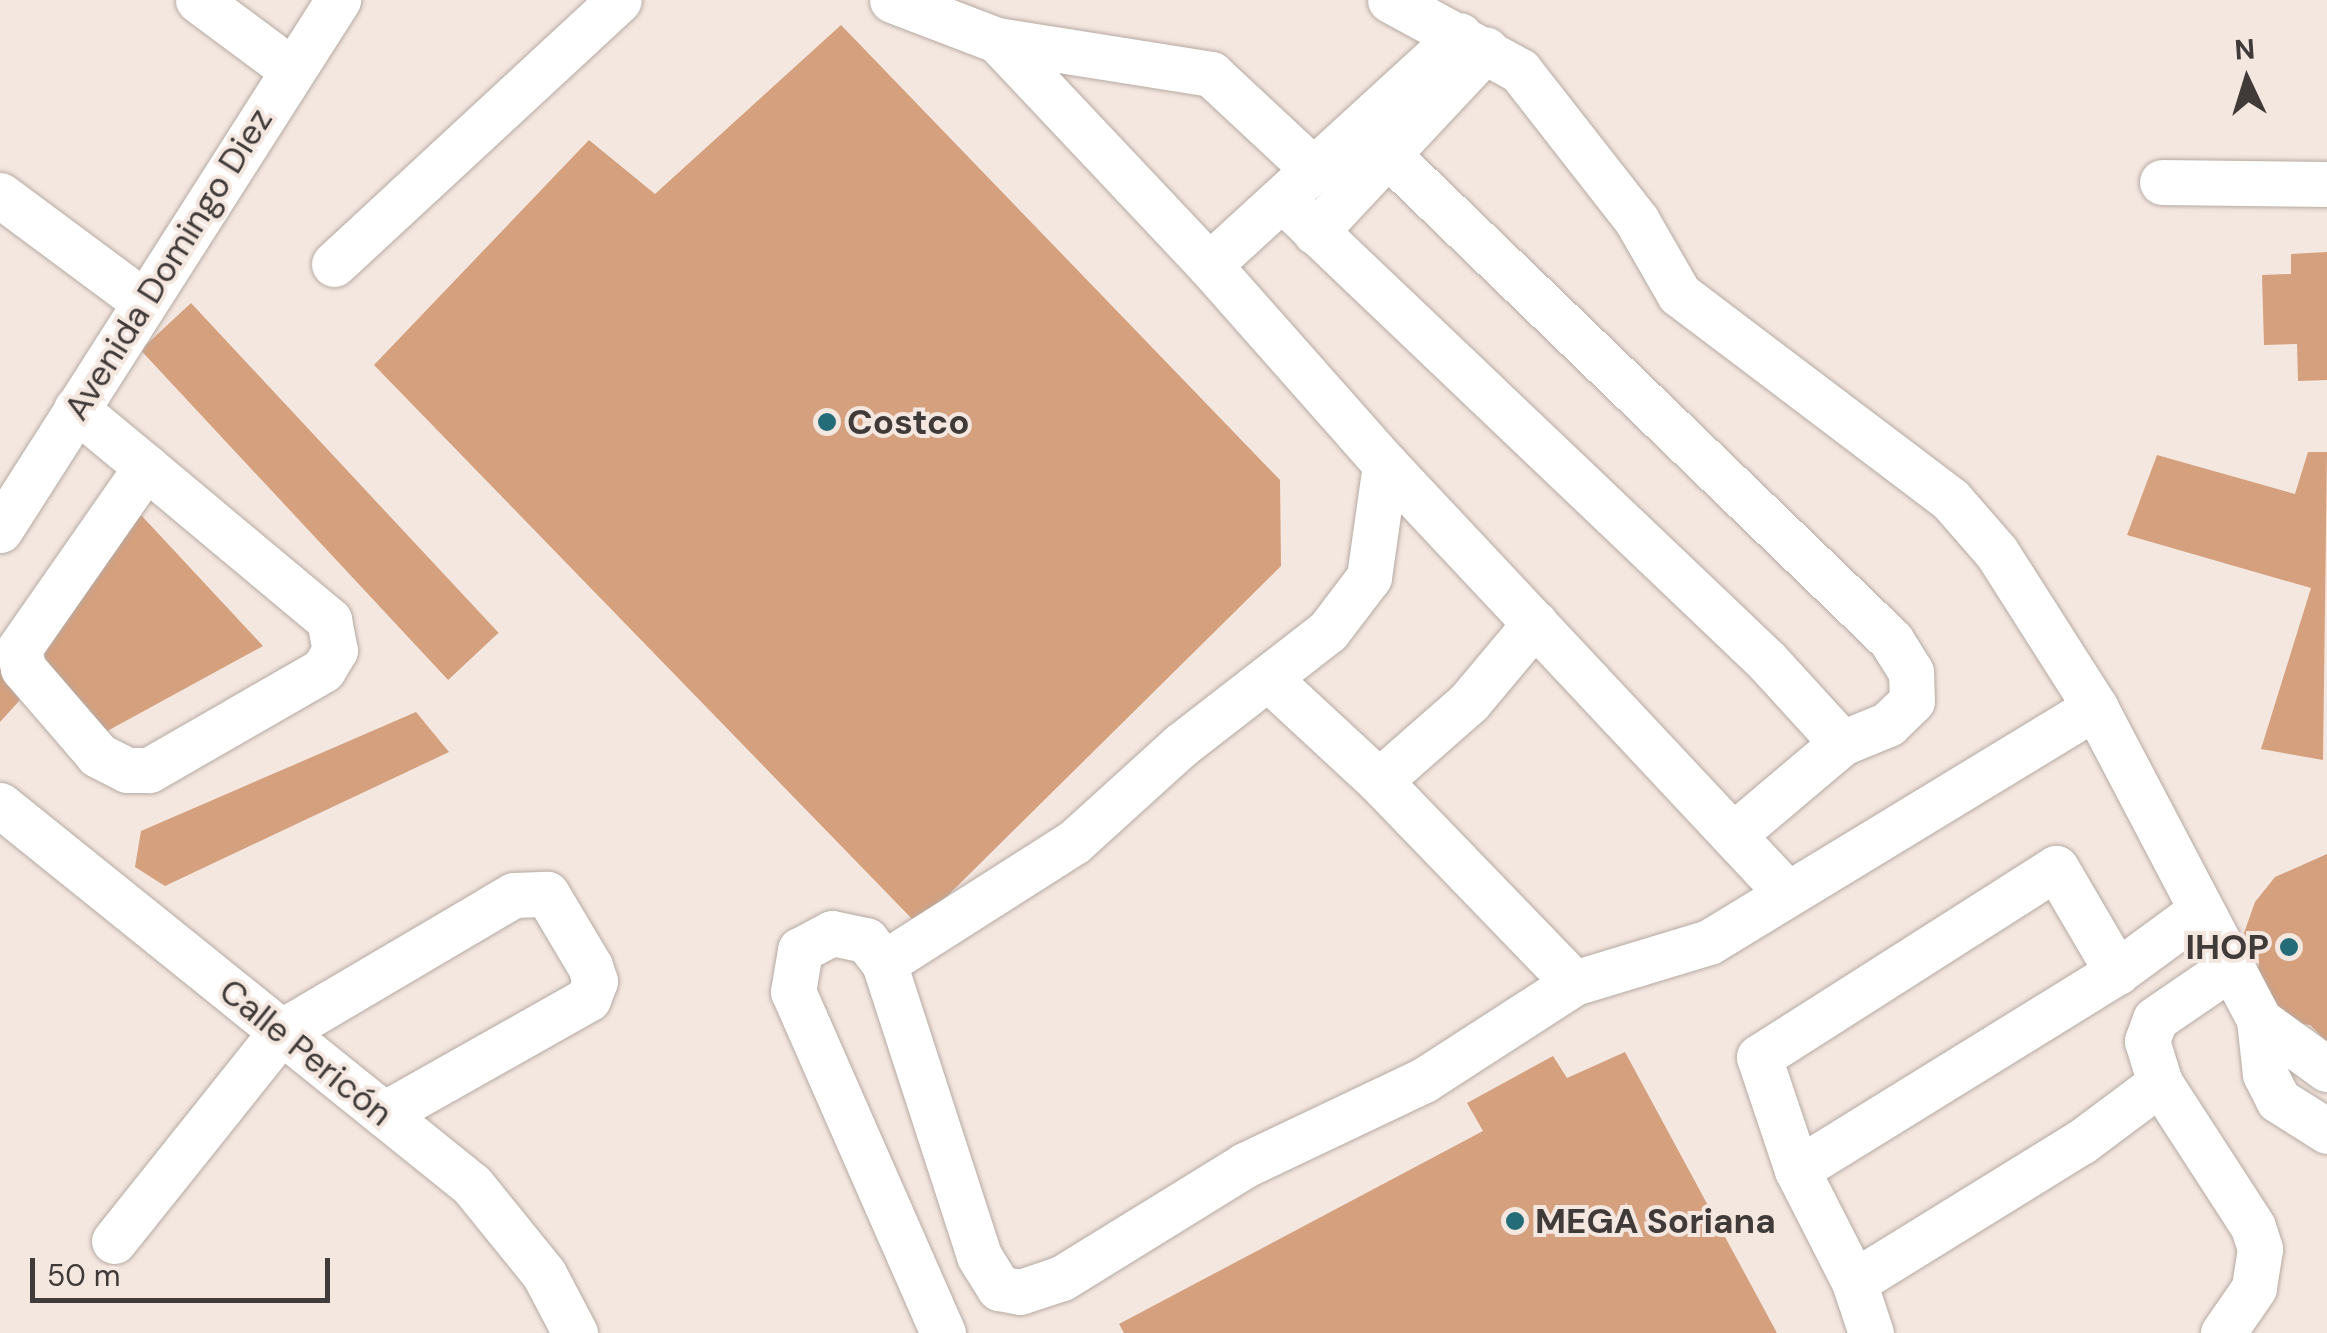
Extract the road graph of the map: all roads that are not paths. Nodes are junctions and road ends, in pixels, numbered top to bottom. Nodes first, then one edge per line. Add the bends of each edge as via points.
1 (198, 0) edge
2 (338, 0) edge
3 (620, 0) edge
4 (892, 0) edge
5 (1390, 0) edge
6 (997, 40) junction
7 (1473, 42) junction
8 (291, 69) junction
9 (1386, 154) junction
10 (2162, 182) dead end
11 (1298, 184) junction
12 (2327, 184) edge
13 (0, 195) edge
14 (1315, 232) junction
15 (334, 264) dead end
16 (1209, 265) junction
17 (144, 302) junction
18 (76, 409) junction
19 (1385, 464) junction
20 (146, 467) junction
21 (0, 530) edge
22 (1535, 623) junction
23 (1270, 681) junction
24 (2095, 707) junction
25 (1842, 743) junction
26 (1379, 781) junction
27 (0, 805) edge
28 (1734, 835) junction
29 (1788, 894) junction
30 (2200, 912) junction
31 (884, 963) junction
32 (2231, 967) junction
33 (2117, 972) junction
34 (1574, 983) junction
35 (2259, 1020) junction
36 (280, 1032) junction
37 (2327, 1069) edge
38 (2160, 1084) junction
39 (384, 1114) junction
40 (2327, 1130) edge
41 (1796, 1170) junction
42 (114, 1241) dead end
43 (1854, 1282) junction
44 (575, 1333) edge
45 (944, 1333) edge
46 (1871, 1333) edge
47 (2222, 1333) edge

1 - 8 street
2 - 8 street, Avenida Domingo Diez
3 - 15 street
4 - 6 street
5 - 7 street
6 - 11 street via 1211,74
6 - 16 street
7 - 9 street
7 - 11 street
7 - 24 street via 1520,71 1549,105 1638,221 1678,294 1951,500 1997,553
8 - 17 street, Avenida Domingo Diez
9 - 14 street
9 - 25 street via 1891,640 1911,672 1912,701 1888,724
10 - 12 street
11 - 14 street
11 - 16 street
13 - 17 street
14 - 25 street via 1767,661
16 - 19 street
17 - 18 street, Avenida Domingo Diez
18 - 20 street
18 - 21 street, Avenida Domingo Diez
19 - 22 street
19 - 23 street via 1369,578 1328,631
20 - 20 street via 330,620 335,650 323,670 149,770 126,770 98,755 23,668 19,649
22 - 26 street via 1469,702
22 - 28 street
23 - 26 street
23 - 31 street via 1181,745 1074,842
24 - 29 street
24 - 30 street
25 - 28 street
26 - 34 street
27 - 36 street, Calle Pericón
28 - 29 street
29 - 34 street via 1709,942
30 - 32 street
30 - 33 street
31 - 34 street via 979,1256 999,1288 1020,1292 1062,1278 1245,1165 1424,1080
31 - 45 street via 866,940 832,934 800,950 793,992
32 - 35 street
32 - 38 street via 2155,1019 2147,1040
33 - 41 street
33 - 41 street via 2056,868 1759,1057
35 - 37 street
35 - 40 street via 2265,1074 2278,1100
36 - 39 street, Calle Pericón
36 - 39 street via 514,895 547,894 590,966 588,999
36 - 42 street
38 - 43 street via 2080,1142
38 - 47 street via 2260,1249 2254,1288
39 - 44 street, Calle Pericón via 472,1185 544,1274
41 - 43 street
43 - 46 street

